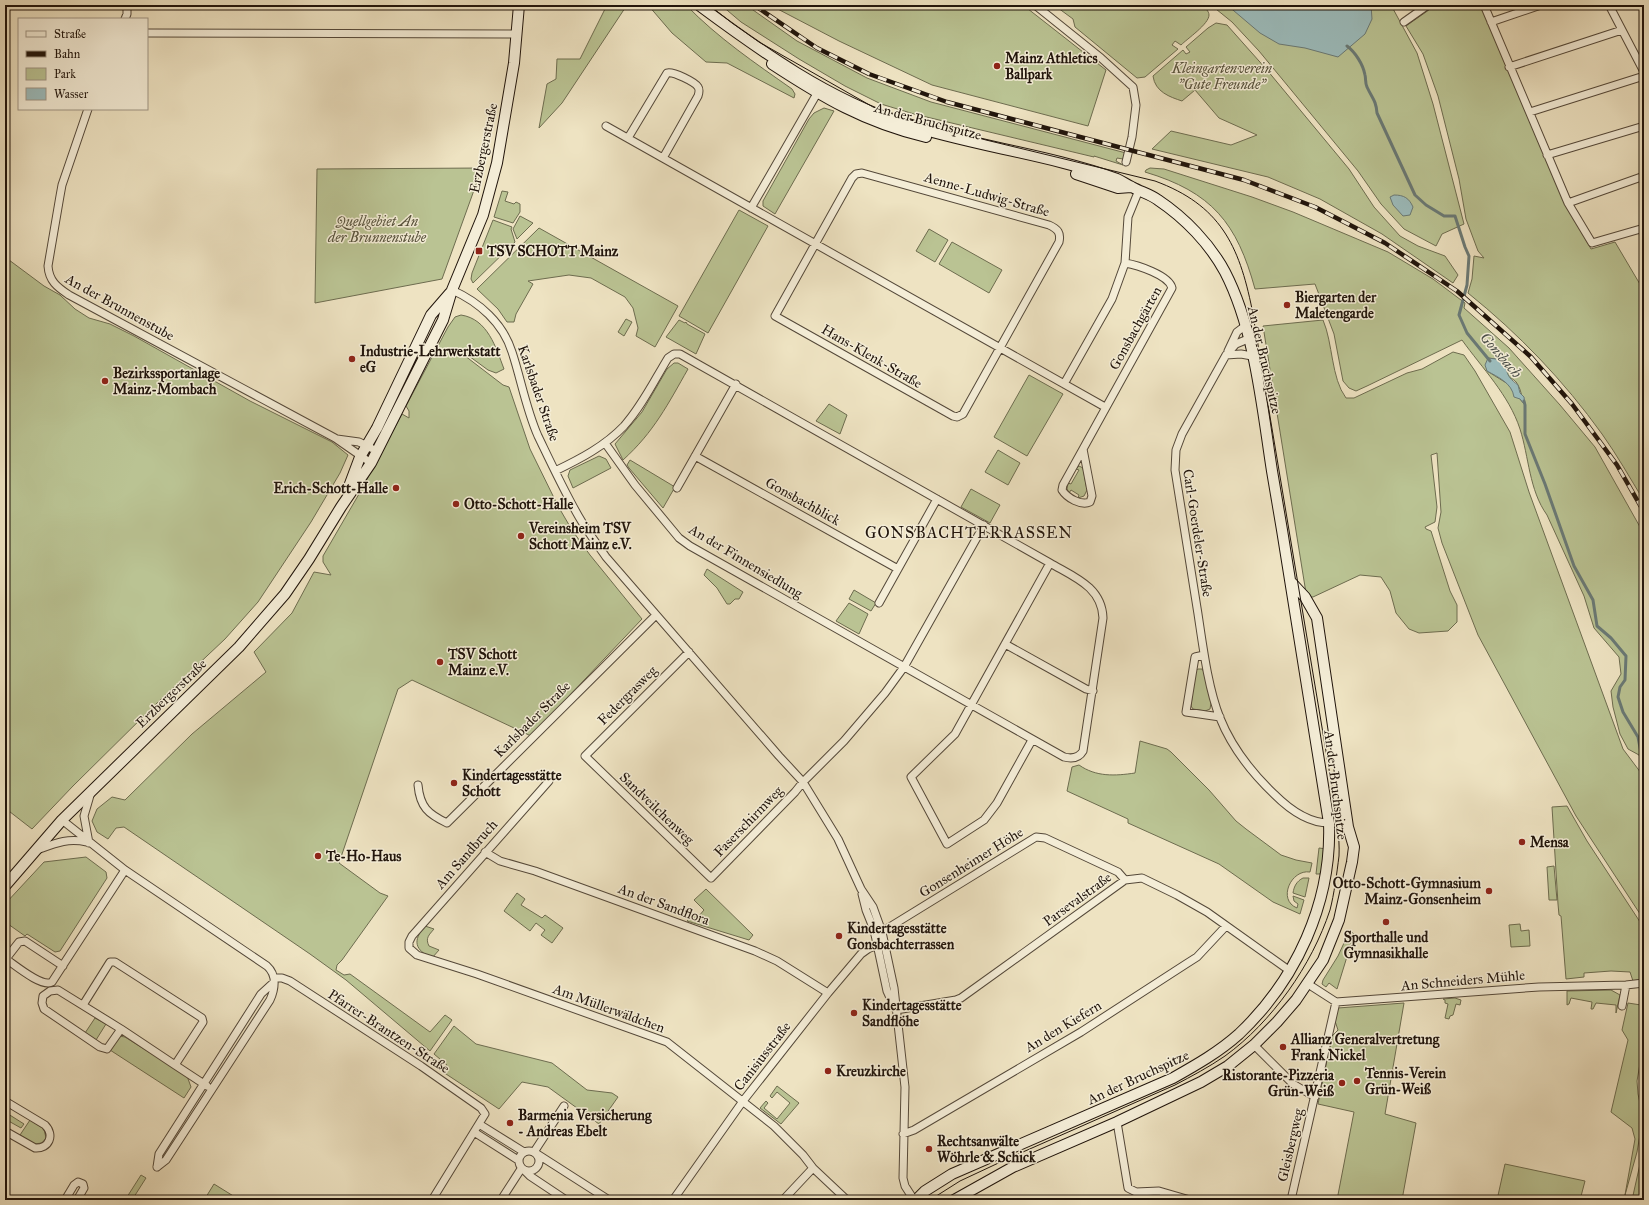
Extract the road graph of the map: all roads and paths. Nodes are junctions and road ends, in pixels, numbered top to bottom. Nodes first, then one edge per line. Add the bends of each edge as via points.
1 (127, 5) edge
2 (519, 5) edge
3 (1035, 5) edge
4 (1428, 5) edge
5 (1484, 5) edge
6 (1541, 5) edge
7 (1608, 5) edge
8 (700, 6) edge
9 (125, 18) edge
10 (1404, 22) dead end
11 (1490, 22) junction
12 (1622, 30) junction
13 (148, 33) edge
14 (516, 34) junction
15 (1509, 67) junction
16 (1644, 72) edge
17 (1644, 76) edge
18 (819, 90) junction
19 (88, 110) edge
20 (1530, 112) junction
21 (606, 126) dead end
22 (1644, 126) edge
23 (628, 138) junction
24 (1547, 155) junction
25 (663, 158) junction
26 (1126, 162) dead end
27 (1644, 176) edge
28 (1135, 189) junction
29 (1568, 203) junction
30 (751, 208) junction
31 (1644, 228) edge
32 (816, 244) junction
33 (1125, 262) junction
34 (452, 290) junction
35 (1245, 326) junction
36 (1248, 339) junction
37 (1000, 348) junction
38 (1226, 355) junction
39 (1252, 356) junction
40 (736, 384) junction
41 (1064, 384) junction
42 (1105, 408) junction
43 (335, 438) junction
44 (605, 443) junction
45 (366, 446) junction
46 (1083, 449) junction
47 (377, 452) junction
48 (695, 456) junction
49 (360, 457) junction
50 (371, 463) junction
51 (555, 471) junction
52 (677, 488) dead end
53 (937, 499) junction
54 (341, 507) junction
55 (984, 525) junction
56 (1050, 563) junction
57 (898, 569) junction
58 (1292, 583) junction
59 (879, 603) dead end
60 (656, 615) junction
61 (1317, 618) junction
62 (1298, 624) junction
63 (1005, 644) junction
64 (688, 652) junction
65 (1204, 655) junction
66 (904, 667) junction
67 (1093, 691) junction
68 (970, 706) junction
69 (1220, 717) junction
70 (1032, 740) junction
71 (585, 756) joint
72 (549, 781) dead end
73 (803, 782) junction
74 (418, 785) dead end
75 (92, 789) junction
76 (62, 820) junction
77 (1329, 823) junction
78 (89, 843) junction
79 (33, 851) junction
80 (485, 852) junction
81 (125, 870) junction
82 (710, 878) joint
83 (1125, 880) junction
84 (5, 886) edge
85 (861, 888) junction
86 (1226, 926) junction
87 (882, 932) junction
88 (875, 935) junction
89 (884, 942) junction
90 (876, 945) junction
91 (409, 948) joint
92 (6, 960) edge
93 (63, 966) junction
94 (1290, 971) junction
95 (273, 980) junction
96 (1644, 983) edge
97 (1308, 984) junction
98 (1626, 985) junction
99 (49, 988) junction
100 (828, 993) junction
101 (1336, 1002) junction
102 (83, 1005) junction
103 (1622, 1006) dead end
104 (896, 1010) junction
105 (121, 1029) junction
106 (1254, 1045) junction
107 (175, 1065) junction
108 (204, 1083) junction
109 (212, 1089) junction
110 (1315, 1097) junction
111 (5, 1101) edge
112 (743, 1101) junction
113 (564, 1106) dead end
114 (1117, 1122) junction
115 (479, 1124) junction
116 (5, 1131) edge
117 (474, 1132) junction
118 (903, 1134) junction
119 (524, 1152) junction
120 (534, 1152) junction
121 (518, 1160) junction
122 (813, 1168) junction
123 (523, 1170) junction
124 (65, 1200) edge
125 (77, 1200) edge
126 (432, 1200) edge
127 (502, 1200) edge
128 (566, 1200) edge
129 (609, 1200) edge
130 (673, 1200) edge
131 (783, 1200) edge
132 (847, 1200) edge
133 (915, 1200) edge
134 (954, 1200) edge
135 (1190, 1200) edge
136 (1291, 1200) edge

1 - 9 street
2 - 14 main road, Erzbergerstraße
3 - 26 street via 1091,49 1133,87 1136,104
4 - 10 street
5 - 11 street
6 - 11 street
7 - 12 street
8 - 18 main road, An der Bruchspitze
11 - 15 street
12 - 15 street
12 - 16 street
13 - 14 street
14 - 34 main road, Erzbergerstraße via 495,170 482,215
15 - 20 street
17 - 20 street
18 - 28 main road, An der Bruchspitze via 902,123 1084,169 1120,180
18 - 30 street
19 - 43 street, An der Brunnenstube via 62,185 48,266 48,273 54,285 69,296
20 - 24 street
21 - 23 street
22 - 24 street
23 - 25 street
23 - 25 street via 667,73 675,73 696,85 700,92
24 - 29 street
25 - 30 street
27 - 29 street
28 - 33 street via 1128,217
28 - 35 main road, An der Bruchspitze via 1158,199 1196,232 1225,272
29 - 31 street via 1592,244
30 - 32 street
32 - 37 street
32 - 37 street, Hans-Klenk-Straße via 775,316 927,402 953,416 963,414
32 - 37 street, Aenne-Ludwig-Straße via 852,178 859,173 1057,228 1059,242
33 - 41 street via 1112,299
33 - 42 street, Gonsbachgärten via 1150,270 1168,281 1172,288
34 - 45 main road, Erzbergerstraße via 431,314
34 - 47 main road, Erzbergerstraße via 443,320
34 - 51 street, Karlsbader Straße via 472,300 502,333 512,351 538,435
35 - 36 main road, An der Bruchspitze
35 - 38 street, Carl-Goerdeler-Straße via 1236,332
36 - 38 street, Carl-Goerdeler-Straße via 1231,347
36 - 39 main road, An der Bruchspitze
37 - 41 street
38 - 39 street
38 - 65 street, Carl-Goerdeler-Straße via 1182,434 1174,461
39 - 58 main road, An der Bruchspitze
40 - 44 street via 680,354 674,354 668,358 624,426
40 - 48 street
40 - 53 street
41 - 42 street
42 - 46 street, Gonsbachgärten
43 - 45 street, An der Brunnenstube via 359,442
43 - 49 street, An der Brunnenstube
44 - 51 street
44 - 66 street, An der Finnensiedlung via 631,480 682,540
45 - 47 street, An der Brunnenstube
45 - 49 main road, Erzbergerstraße
46 - 46 street, Gonsbachgärten via 1062,490 1073,499 1086,504 1092,496
47 - 50 main road, Erzbergerstraße
48 - 52 street
48 - 57 street, Gonsbachblick
49 - 50 street, An der Brunnenstube
49 - 54 main road, Erzbergerstraße
50 - 54 main road, Erzbergerstraße
51 - 60 street, Karlsbader Straße via 579,519 597,545
53 - 55 street
53 - 57 street
54 - 75 main road, Erzbergerstraße via 285,594 239,647
55 - 56 street
55 - 66 street, Faserschirmweg
56 - 63 street
56 - 67 street via 1085,583 1103,608
57 - 59 street
58 - 61 main road, An der Bruchspitze via 1305,597
58 - 62 main road, An der Bruchspitze
60 - 64 street, Karlsbader Straße
60 - 74 street, Karlsbader Straße via 446,823 430,815 420,797
61 - 62 main road via 1304,615
61 - 97 main road, An der Bruchspitze via 1348,827 1354,847 1339,920 1323,960
62 - 77 main road, An der Bruchspitze
63 - 67 street
63 - 68 street
64 - 71 street, Federgrasweg
64 - 73 street, Karlsbader Straße
65 - 69 street, Carl-Goerdeler-Straße
65 - 69 street via 1195,656 1186,712
66 - 68 street, An der Finnensiedlung
66 - 73 street, Faserschirmweg via 864,719
67 - 70 street, An der Finnensiedlung via 1085,746 1081,755 1064,758
68 - 70 street, An der Finnensiedlung
68 - 70 street via 955,734 911,777 947,844 984,820 997,803
69 - 77 street, Carl-Goerdeler-Straße via 1248,767 1276,796 1299,814 1318,823
71 - 82 street, Sandveilchenweg
72 - 80 street, Am Sandbruch
73 - 82 street, Faserschirmweg
73 - 85 street, Karlsbader Straße via 838,839
75 - 76 main road, Erzbergerstraße
75 - 78 street via 84,816
76 - 78 street
76 - 79 main road, Erzbergerstraße
77 - 94 main road, An der Bruchspitze via 1330,846 1318,907 1304,945
78 - 79 street via 61,841
78 - 81 street
79 - 84 main road, Erzbergerstraße
80 - 91 street, Am Sandbruch via 412,936
80 - 100 street, An der Sandflora via 500,861 563,881 756,951
81 - 93 street
81 - 95 street via 267,966 273,974
83 - 86 street, Parsevalstraße via 1142,878 1207,912
83 - 87 street, Gonsenheimer Höhe via 1118,872 1046,838 1036,837
83 - 104 street, Parsevalstraße via 961,998
85 - 87 street, Karlsbader Straße via 873,907
85 - 88 street, Karlsbader Straße
86 - 94 street, Parsevalstraße
86 - 118 street, An den Kiefern via 1197,957 1081,1032
87 - 88 street, Gonsenheimer Höhe
87 - 89 street, Karlsbader Straße
88 - 90 street, Karlsbader Straße
89 - 90 street, Canisiusstraße
89 - 104 street, Karlsbader Straße
90 - 100 street, Canisiusstraße via 862,954
90 - 104 street, Karlsbader Straße via 887,991
91 - 112 street, Am Müllerwäldchen via 417,955 667,1042
92 - 93 street via 19,942 25,941
92 - 99 street
93 - 99 street
94 - 133 main road, An der Bruchspitze via 1256,1016 1221,1049 1200,1063 1173,1078 952,1174
95 - 108 street via 261,994
95 - 109 street via 270,1000
95 - 115 street, Pfarrer-Brantzen-Straße via 282,978 290,981 421,1066 481,1108 485,1114
96 - 98 street, An Schneiders Mühle
97 - 101 street
97 - 106 main road, An der Bruchspitze
98 - 101 street, An Schneiders Mühle via 1450,992 1408,998
98 - 103 street
99 - 102 street via 58,990
99 - 105 street via 43,996 44,1009 100,1047 107,1049
100 - 112 street, Canisiusstraße
101 - 110 street, Gleisbergweg
102 - 105 street
102 - 107 street via 110,962 115,962 202,1018 203,1022
104 - 118 street, Karlsbader Straße via 905,1087
105 - 107 street
106 - 110 street, Gleisbergweg via 1293,1084
106 - 114 main road, An der Bruchspitze via 1228,1066 1201,1082
107 - 108 street
108 - 109 street
108 - 109 street via 159,1154 157,1167 166,1160
110 - 136 street, Gleisbergweg
111 - 116 street via 45,1125 50,1131 50,1137 44,1147 35,1148
112 - 122 street, Am Müllerwäldchen via 774,1126
112 - 130 street, Canisiusstraße
113 - 120 street
114 - 134 main road, An der Bruchspitze via 1013,1167
114 - 135 street via 1128,1188 1132,1191 1159,1191
115 - 117 street
115 - 119 street
117 - 121 street
117 - 126 street
118 - 133 street, Karlsbader Straße via 903,1182
119 - 120 street
119 - 121 street
120 - 123 street via 539,1164 533,1171
120 - 129 street
121 - 123 street
122 - 131 street
122 - 132 street, Am Müllerwäldchen
123 - 127 street
123 - 128 street
124 - 125 street via 78,1182 83,1184 84,1188

